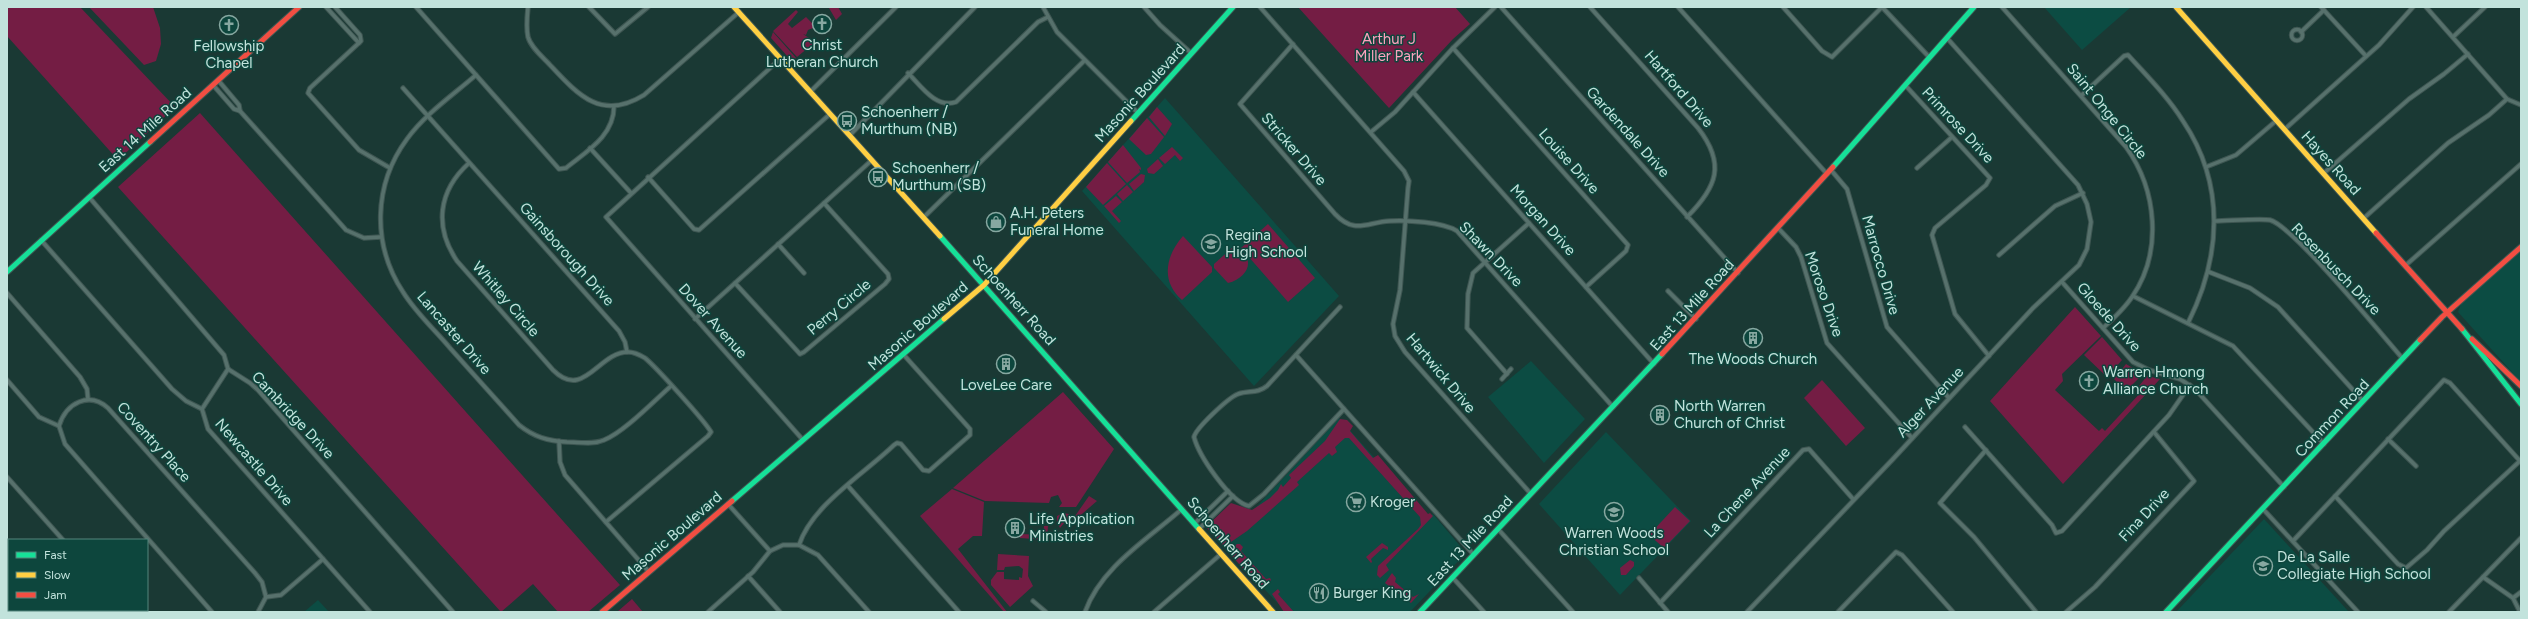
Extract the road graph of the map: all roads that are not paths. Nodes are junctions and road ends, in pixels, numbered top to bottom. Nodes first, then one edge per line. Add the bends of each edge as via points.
1 (299, 7) edge
2 (326, 7) edge
3 (335, 7) edge
4 (416, 7) edge
5 (528, 7) edge
6 (589, 7) edge
7 (648, 7) edge
8 (734, 7) edge
9 (896, 7) edge
10 (975, 7) edge
11 (1042, 7) edge
12 (1144, 7) edge
13 (1233, 7) edge
14 (1260, 7) edge
15 (1495, 7) edge
16 (1501, 7) edge
17 (1590, 7) edge
18 (1678, 7) edge
19 (1783, 7) edge
20 (1882, 7) edge
21 (1974, 7) edge
22 (2002, 7) edge
23 (2176, 7) edge
24 (2413, 7) edge
25 (2426, 7) edge
26 (2485, 7) edge
27 (2322, 9) edge
28 (739, 12) junction
29 (1048, 17) junction
30 (2301, 32) dead end
31 (2453, 37) junction
32 (1947, 38) junction
33 (359, 43) junction
34 (1293, 44) junction
35 (1453, 48) junction
36 (1191, 53) junction
37 (2468, 54) junction
38 (2366, 56) junction
39 (1930, 58) junction
40 (780, 59) junction
41 (1084, 61) junction
42 (908, 73) junction
43 (476, 75) junction
44 (218, 80) junction
45 (213, 85) junction
46 (1906, 86) junction
47 (403, 88) dead end
48 (810, 92) junction
49 (1413, 92) junction
50 (2082, 95) junction
51 (2507, 99) junction
52 (614, 106) junction
53 (2521, 106) edge
54 (240, 111) junction
55 (1138, 113) junction
56 (830, 114) junction
57 (429, 116) junction
58 (2277, 120) junction
59 (2285, 129) junction
60 (1371, 132) junction
61 (850, 135) junction
62 (1952, 137) junction
63 (590, 148) junction
64 (872, 160) junction
65 (470, 163) junction
66 (2521, 164) edge
67 (2206, 167) junction
68 (390, 168) junction
69 (1917, 168) dead end
70 (1829, 172) junction
71 (2324, 174) junction
72 (648, 177) junction
73 (631, 193) junction
74 (2083, 193) junction
75 (89, 198) junction
76 (824, 203) junction
77 (924, 217) junction
78 (1687, 217) junction
79 (2364, 218) junction
80 (1405, 221) junction
81 (2215, 221) junction
82 (1529, 223) junction
83 (1778, 228) junction
84 (381, 237) junction
85 (42, 240) junction
86 (778, 244) junction
87 (2521, 247) edge
88 (1999, 255) dead end
89 (1485, 262) junction
90 (2406, 265) junction
91 (7, 272) edge
92 (1738, 272) junction
93 (2209, 272) junction
94 (804, 273) dead end
95 (2062, 282) junction
96 (735, 283) junction
97 (984, 285) junction
98 (1586, 287) junction
99 (1668, 291) dead end
100 (7, 293) edge
101 (2133, 296) junction
102 (1340, 307) dead end
103 (2447, 312) junction
104 (695, 319) junction
105 (1696, 319) junction
106 (2188, 323) junction
107 (2102, 328) junction
108 (2468, 336) junction
109 (627, 352) junction
110 (903, 354) junction
111 (1296, 355) junction
112 (1988, 356) junction
113 (2403, 359) junction
114 (1654, 364) junction
115 (228, 369) junction
116 (1512, 369) dead end
117 (1507, 374) junction
118 (1502, 379) dead end
119 (7, 380) edge
120 (2515, 380) junction
121 (2190, 385) junction
122 (671, 386) junction
123 (2521, 386) edge
124 (2507, 387) junction
125 (1950, 398) junction
126 (88, 399) junction
127 (2363, 401) junction
128 (2521, 404) edge
129 (1613, 407) junction
130 (202, 409) junction
131 (1344, 409) junction
132 (59, 426) junction
133 (1965, 427) dead end
134 (2154, 432) junction
135 (1912, 438) junction
136 (2388, 439) junction
137 (803, 440) junction
138 (559, 441) junction
139 (2324, 444) junction
140 (1986, 450) junction
141 (2520, 460) edge
142 (2416, 466) dead end
143 (7, 477) edge
144 (848, 486) junction
145 (2284, 487) junction
146 (1228, 491) junction
147 (1531, 494) junction
148 (1233, 496) junction
149 (2335, 496) junction
150 (1853, 499) junction
151 (728, 504) junction
152 (1182, 509) junction
153 (2263, 509) junction
154 (606, 522) junction
155 (1195, 523) junction
156 (1200, 529) junction
157 (1498, 529) junction
158 (2521, 538) edge
159 (62, 539) edge
160 (148, 539) edge
161 (148, 540) edge
162 (2293, 541) junction
163 (800, 545) junction
164 (770, 551) junction
165 (1221, 554) junction
166 (1474, 555) junction
167 (323, 559) junction
168 (649, 572) junction
169 (748, 576) junction
170 (2483, 577) junction
171 (1453, 578) junction
172 (1639, 578) dead end
173 (2521, 592) edge
174 (266, 597) junction
175 (2513, 598) junction
176 (1033, 601) dead end
177 (1660, 603) junction
178 (212, 612) edge
179 (258, 612) edge
180 (370, 612) edge
181 (453, 612) edge
182 (602, 612) edge
183 (708, 612) edge
184 (780, 612) edge
185 (869, 612) edge
186 (959, 612) edge
187 (1046, 612) edge
188 (1085, 612) edge
189 (1154, 612) edge
190 (1273, 612) edge
191 (1420, 612) edge
192 (1484, 612) edge
193 (1573, 612) edge
194 (1668, 612) edge
195 (1747, 612) edge
196 (1838, 612) edge
197 (1952, 612) edge
198 (2036, 612) edge
199 (2066, 612) edge
200 (2166, 612) edge
201 (2358, 612) edge
202 (2449, 612) edge
203 (2520, 612) edge

1 - 44 main road, East 14 Mile Road
2 - 33 street
3 - 33 street via 360,35
4 - 43 street
5 - 52 street via 527,31 532,44 578,94 596,104
6 - 7 street via 615,34
8 - 28 main road, Schoenherr Road
9 - 48 street
10 - 42 street
11 - 29 street
12 - 36 street
13 - 36 main road, Masonic Boulevard
14 - 34 street
15 - 35 street
16 - 78 street, Gardendale Drive
17 - 78 street, Hartford Drive via 1698,128 1710,147 1714,162 1713,182 1704,200
18 - 70 street, Marrocco Drive
19 - 20 street via 1829,57 1838,53
20 - 39 street
21 - 32 main road, East 13 Mile Road
22 - 50 street, Saint Onge Circle
23 - 58 main road, Hayes Road
24 - 38 street
25 - 31 street
26 - 31 street
27 - 30 street
27 - 38 street
28 - 40 main road, Schoenherr Road
28 - 52 street via 644,95 629,103
29 - 41 street via 1057,32
29 - 42 street via 1038,22 956,102 938,102
31 - 37 street
32 - 39 main road, East 13 Mile Road
32 - 74 street
33 - 68 street via 310,88 308,93 359,150
34 - 60 street
34 - 80 street, Stricker Drive via 1242,100 1241,106 1341,220 1365,227 1390,221
35 - 49 street
35 - 98 street, Louise Drive via 1628,245 1626,251
36 - 55 main road, Masonic Boulevard
37 - 51 street
37 - 71 street via 2405,102
38 - 59 street
39 - 46 main road, East 13 Mile Road
40 - 48 main road, Schoenherr Road
40 - 72 street
41 - 55 street
41 - 77 street
42 - 61 street
43 - 57 street, Lancaster Drive
43 - 63 street via 561,170
44 - 45 main road, East 14 Mile Road
44 - 54 street via 239,105
45 - 54 street via 234,109
45 - 75 main road, East 14 Mile Road
46 - 62 street, Primrose Drive
46 - 70 main road, East 13 Mile Road
47 - 57 street, Gainsborough Drive
48 - 56 main road, Schoenherr Road
49 - 60 street
49 - 82 street, Morgan Drive
50 - 67 street via 2128,55 2184,121
50 - 101 street, Saint Onge Circle via 2134,158 2148,192 2152,211 2151,249
51 - 53 street
51 - 79 street via 2489,115 2448,143
52 - 63 street via 609,129
54 - 84 street via 346,230 364,238
55 - 97 main road, Masonic Boulevard
56 - 61 main road, Schoenherr Road
56 - 72 street via 697,231
57 - 65 street, Gainsborough Drive
57 - 68 street, Lancaster Drive via 407,138
58 - 59 main road, Hayes Road
58 - 67 street via 2236,155
59 - 71 main road, Hayes Road
60 - 80 street via 1400,164 1409,181
61 - 64 main road, Schoenherr Road
62 - 69 street
62 - 112 street, Primrose Drive via 1990,178 1986,185 1935,228 1932,235 1955,314
63 - 73 street
64 - 76 street
64 - 77 main road, Schoenherr Road
65 - 109 street, Gainsborough Drive via 619,330
65 - 109 street, Whitley Circle via 454,179 443,208 444,236 457,262 553,370 564,379 583,379 613,356
66 - 90 street
67 - 81 street
68 - 84 street, Lancaster Drive via 381,203
70 - 83 main road, East 13 Mile Road
70 - 125 street, Marrocco Drive via 1847,189 1887,327
71 - 79 main road, Hayes Road
72 - 73 street
73 - 104 street, Dover Avenue via 606,217
74 - 88 street via 2055,206
74 - 95 street, Alger Avenue via 2090,212 2089,242 2079,265
75 - 85 main road, East 14 Mile Road
75 - 115 street via 224,355
76 - 86 street
76 - 96 street, Perry Circle via 888,274 889,279 885,284 800,354
77 - 97 main road, Schoenherr Road
78 - 92 street, Gardendale Drive
79 - 90 main road, Hayes Road
80 - 89 street, Shawn Drive via 1451,227
80 - 147 street, Hartwick Drive via 1400,290 1393,324 1398,344
81 - 93 street
81 - 113 street, Rosenbusch Drive via 2274,222 2305,250
82 - 89 street
82 - 98 street, Morgan Drive
83 - 92 main road, East 13 Mile Road
83 - 135 street, Moroso Drive via 1796,247 1801,257 1827,343
84 - 138 street, Lancaster Drive via 391,271 413,305 519,425 536,437
85 - 91 main road, East 14 Mile Road
85 - 130 street, Newcastle Drive via 172,389 186,401
86 - 94 street
86 - 96 street
87 - 103 main road, Common Road
89 - 117 street via 1473,273 1470,280 1466,324 1473,336
89 - 129 street, Shawn Drive
90 - 103 main road, Hayes Road
92 - 105 main road, East 13 Mile Road
93 - 106 street
93 - 127 street via 2250,288 2278,307
95 - 107 street, Gloede Drive
95 - 112 street, Alger Avenue via 2032,308
96 - 104 street
97 - 110 main road, Masonic Boulevard
97 - 152 main road, Schoenherr Road
98 - 114 street, Morgan Drive
99 - 105 street
100 - 126 street via 80,377 87,389
101 - 106 street
101 - 107 street, Saint Onge Circle
102 - 111 street
103 - 108 main road, Hayes Road
103 - 113 main road, Common Road
104 - 137 street, Dover Avenue
105 - 114 main road, East 13 Mile Road
106 - 139 street via 2223,340 2240,352
107 - 121 street, Gloede Drive via 2123,352 2140,366 2170,375
108 - 120 main road, Hayes Road via 2490,353
108 - 124 main road, Hayes Road
109 - 122 street via 646,359
110 - 137 main road, Masonic Boulevard
110 - 144 street via 971,432 929,470 923,470 897,443
111 - 131 street
111 - 146 street via 1261,391 1235,396 1195,433 1200,451
112 - 125 street, Alger Avenue
113 - 127 main road, Common Road
114 - 129 main road, East 13 Mile Road
115 - 130 street
115 - 181 street, Cambridge Drive via 258,390
116 - 117 street
117 - 118 street
119 - 132 street via 39,417
120 - 123 main road, Hayes Road
120 - 124 main road
121 - 134 street via 2176,407
121 - 145 street, Gloede Drive
122 - 138 street, Lancaster Drive via 622,429 604,440 588,443
122 - 154 street via 711,432
124 - 128 main road, Hayes Road
125 - 135 street, Alger Avenue
126 - 132 street via 68,409
126 - 174 street, Coventry Place via 98,401 108,408 255,573 262,582
127 - 139 main road, Common Road
129 - 147 main road, East 13 Mile Road
130 - 167 street, Newcastle Drive via 208,429
131 - 148 street via 1253,504 1243,504
131 - 166 street
132 - 160 street via 62,440 68,449
133 - 140 street
134 - 140 street via 2062,531 2056,533 2052,525
134 - 199 street, Fina Drive via 2194,481 2095,587
135 - 150 street, Alger Avenue
136 - 141 street via 2444,380 2450,383
136 - 142 street
136 - 149 street
137 - 151 main road, Masonic Boulevard
138 - 154 street via 560,462 565,475
139 - 145 main road, Common Road
140 - 198 street via 1940,503 1974,537
141 - 149 street via 2444,531 2424,554 2403,568
143 - 159 street
144 - 163 street via 813,518 805,529
144 - 186 street
145 - 153 main road, Common Road
146 - 148 street
146 - 155 street
147 - 157 main road, East 13 Mile Road
148 - 156 street
149 - 162 street
150 - 177 street, La Chene Avenue via 1809,449 1803,450
150 - 195 street, Alger Avenue
151 - 164 street
151 - 168 main road, Masonic Boulevard
152 - 155 main road, Schoenherr Road
152 - 188 street via 1105,577 1093,593
153 - 162 street
153 - 200 main road, Common Road
154 - 168 street
155 - 156 main road, Schoenherr Road
156 - 165 main road, Schoenherr Road
157 - 166 main road, East 13 Mile Road
157 - 193 street
158 - 170 street
161 - 178 street
162 - 201 street
163 - 164 street via 783,546
163 - 185 street via 818,555
164 - 169 street
165 - 189 street
165 - 190 main road, Schoenherr Road
166 - 171 main road, East 13 Mile Road
167 - 174 street via 281,595
167 - 180 street, Newcastle Drive
168 - 182 main road, Masonic Boulevard
169 - 183 street
169 - 184 street
170 - 175 street
170 - 202 street
171 - 191 main road, East 13 Mile Road
171 - 192 street
172 - 177 street
173 - 175 street
174 - 179 street
175 - 203 street
176 - 187 street
177 - 194 street
196 - 197 street via 1896,552 1902,555

